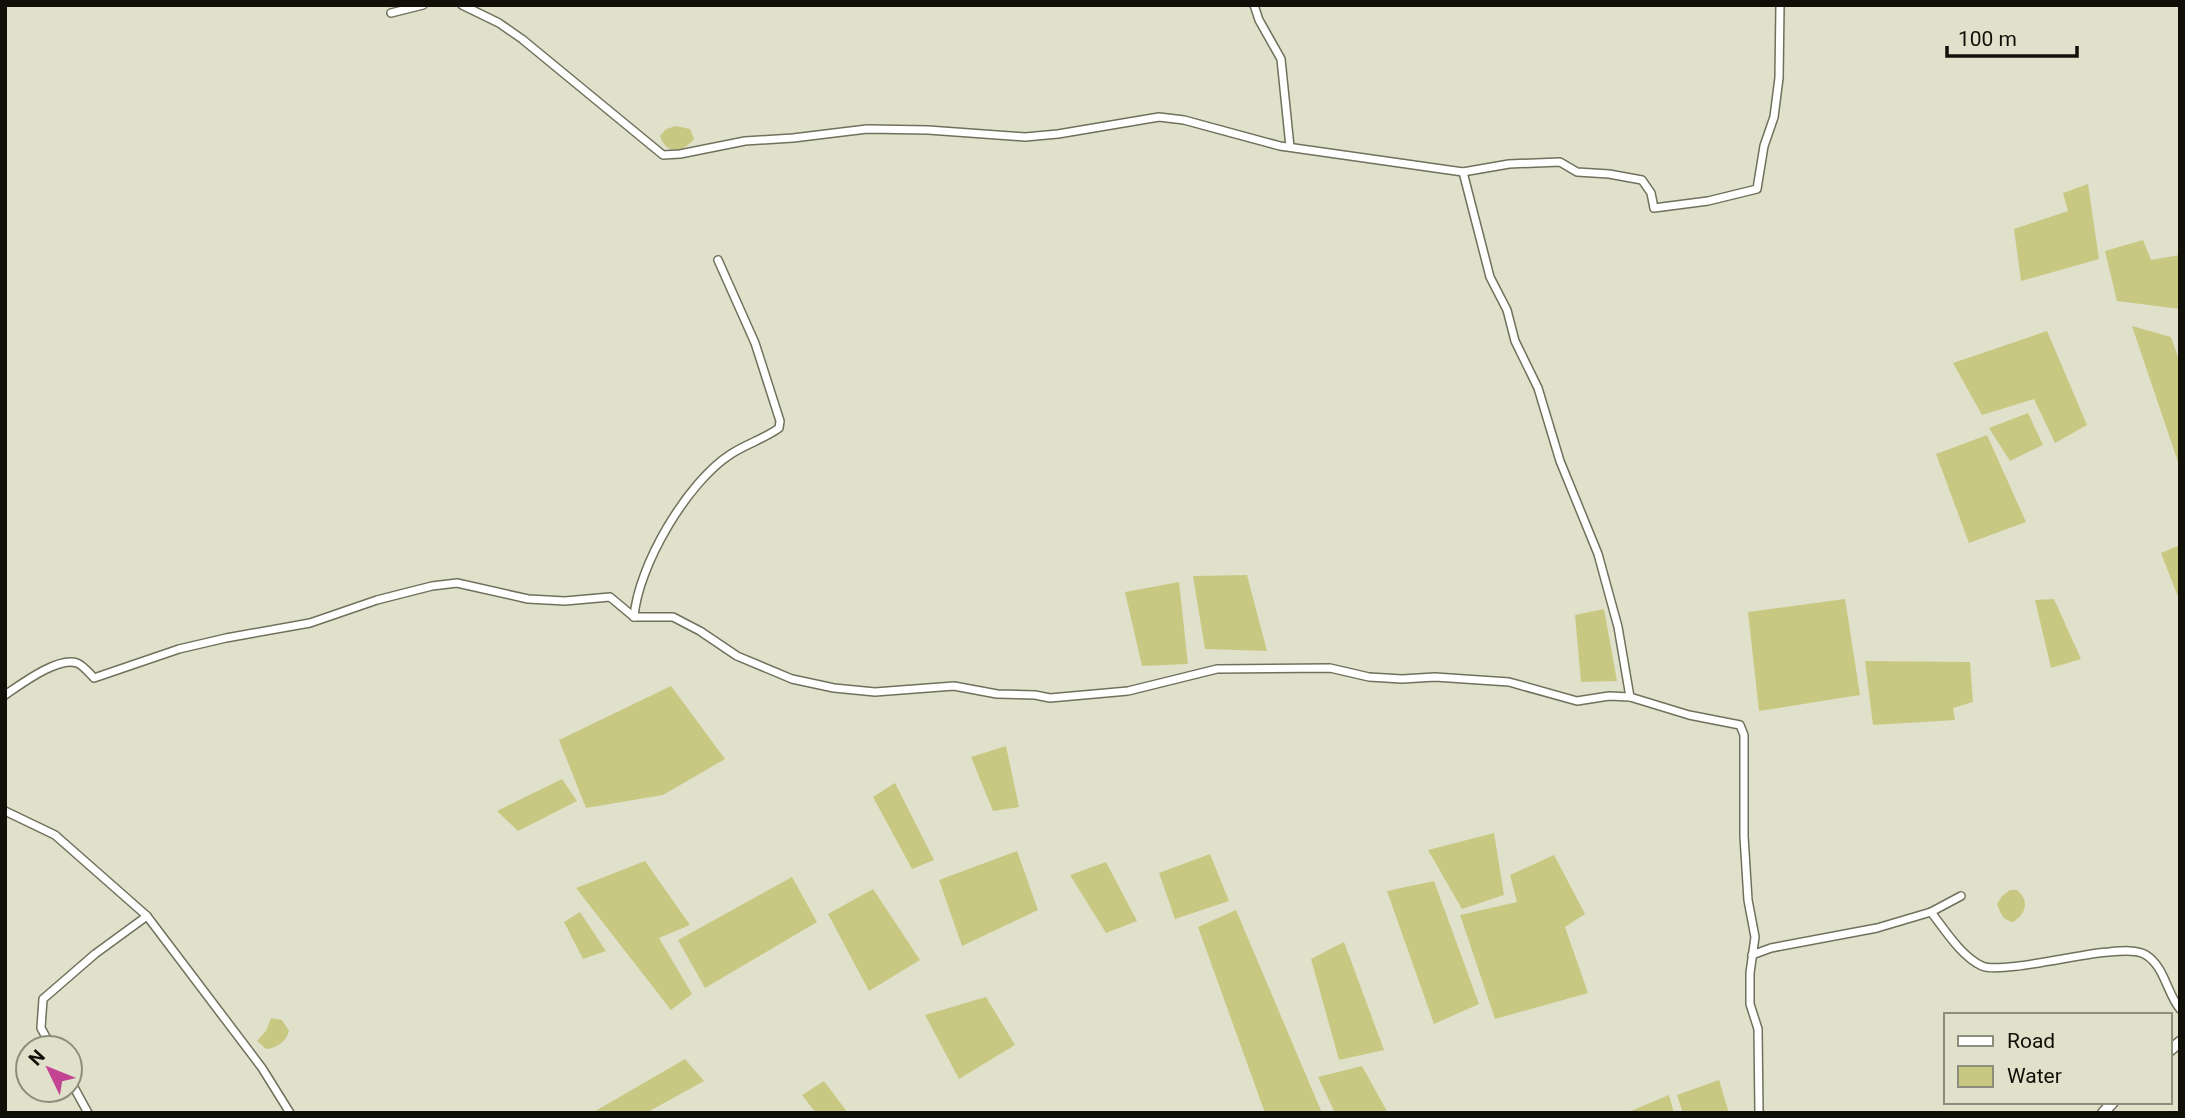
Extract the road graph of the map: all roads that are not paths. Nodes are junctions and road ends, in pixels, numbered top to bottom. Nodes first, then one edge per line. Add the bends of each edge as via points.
1 (423, 5) edge
2 (461, 5) edge
3 (1254, 5) edge
4 (1780, 5) edge
5 (391, 13) dead end
6 (1290, 148) junction
7 (1463, 172) junction
8 (718, 260) dead end
9 (634, 617) junction
10 (5, 695) edge
11 (1630, 697) junction
12 (5, 811) edge
13 (1961, 896) dead end
14 (1931, 912) junction
15 (147, 916) junction
16 (1752, 955) junction
17 (2180, 1009) edge
18 (44, 1034) edge
19 (290, 1113) edge
20 (1759, 1113) edge

1 - 5 street
2 - 6 street via 522,39 663,155 859,130 1025,137 1159,117
3 - 6 street via 1280,59
4 - 7 street via 1779,78 1757,189 1654,208 1642,180 1577,172 1560,162
6 - 7 street
7 - 11 street via 1490,278 1538,388 1560,461 1598,554 1619,627
8 - 9 street via 766,372 779,428 718,464 688,496 662,536 639,589
9 - 10 street via 610,597 528,599 457,583 432,586 310,623 178,649 94,678 78,663 66,662
9 - 11 street via 673,617 737,656 792,679 875,692 954,686 1050,698 1128,691 1217,669 1270,667 1330,668 1369,677 1509,682 1577,701
11 - 16 street via 1740,725 1744,735 1748,900 1755,937
12 - 15 street via 55,835
13 - 14 street
14 - 16 street
14 - 17 street via 1951,939 1984,967 2006,968 2095,952 2144,953
15 - 18 street via 43,999
15 - 19 street via 262,1068
16 - 20 street via 1750,1004 1758,1029

